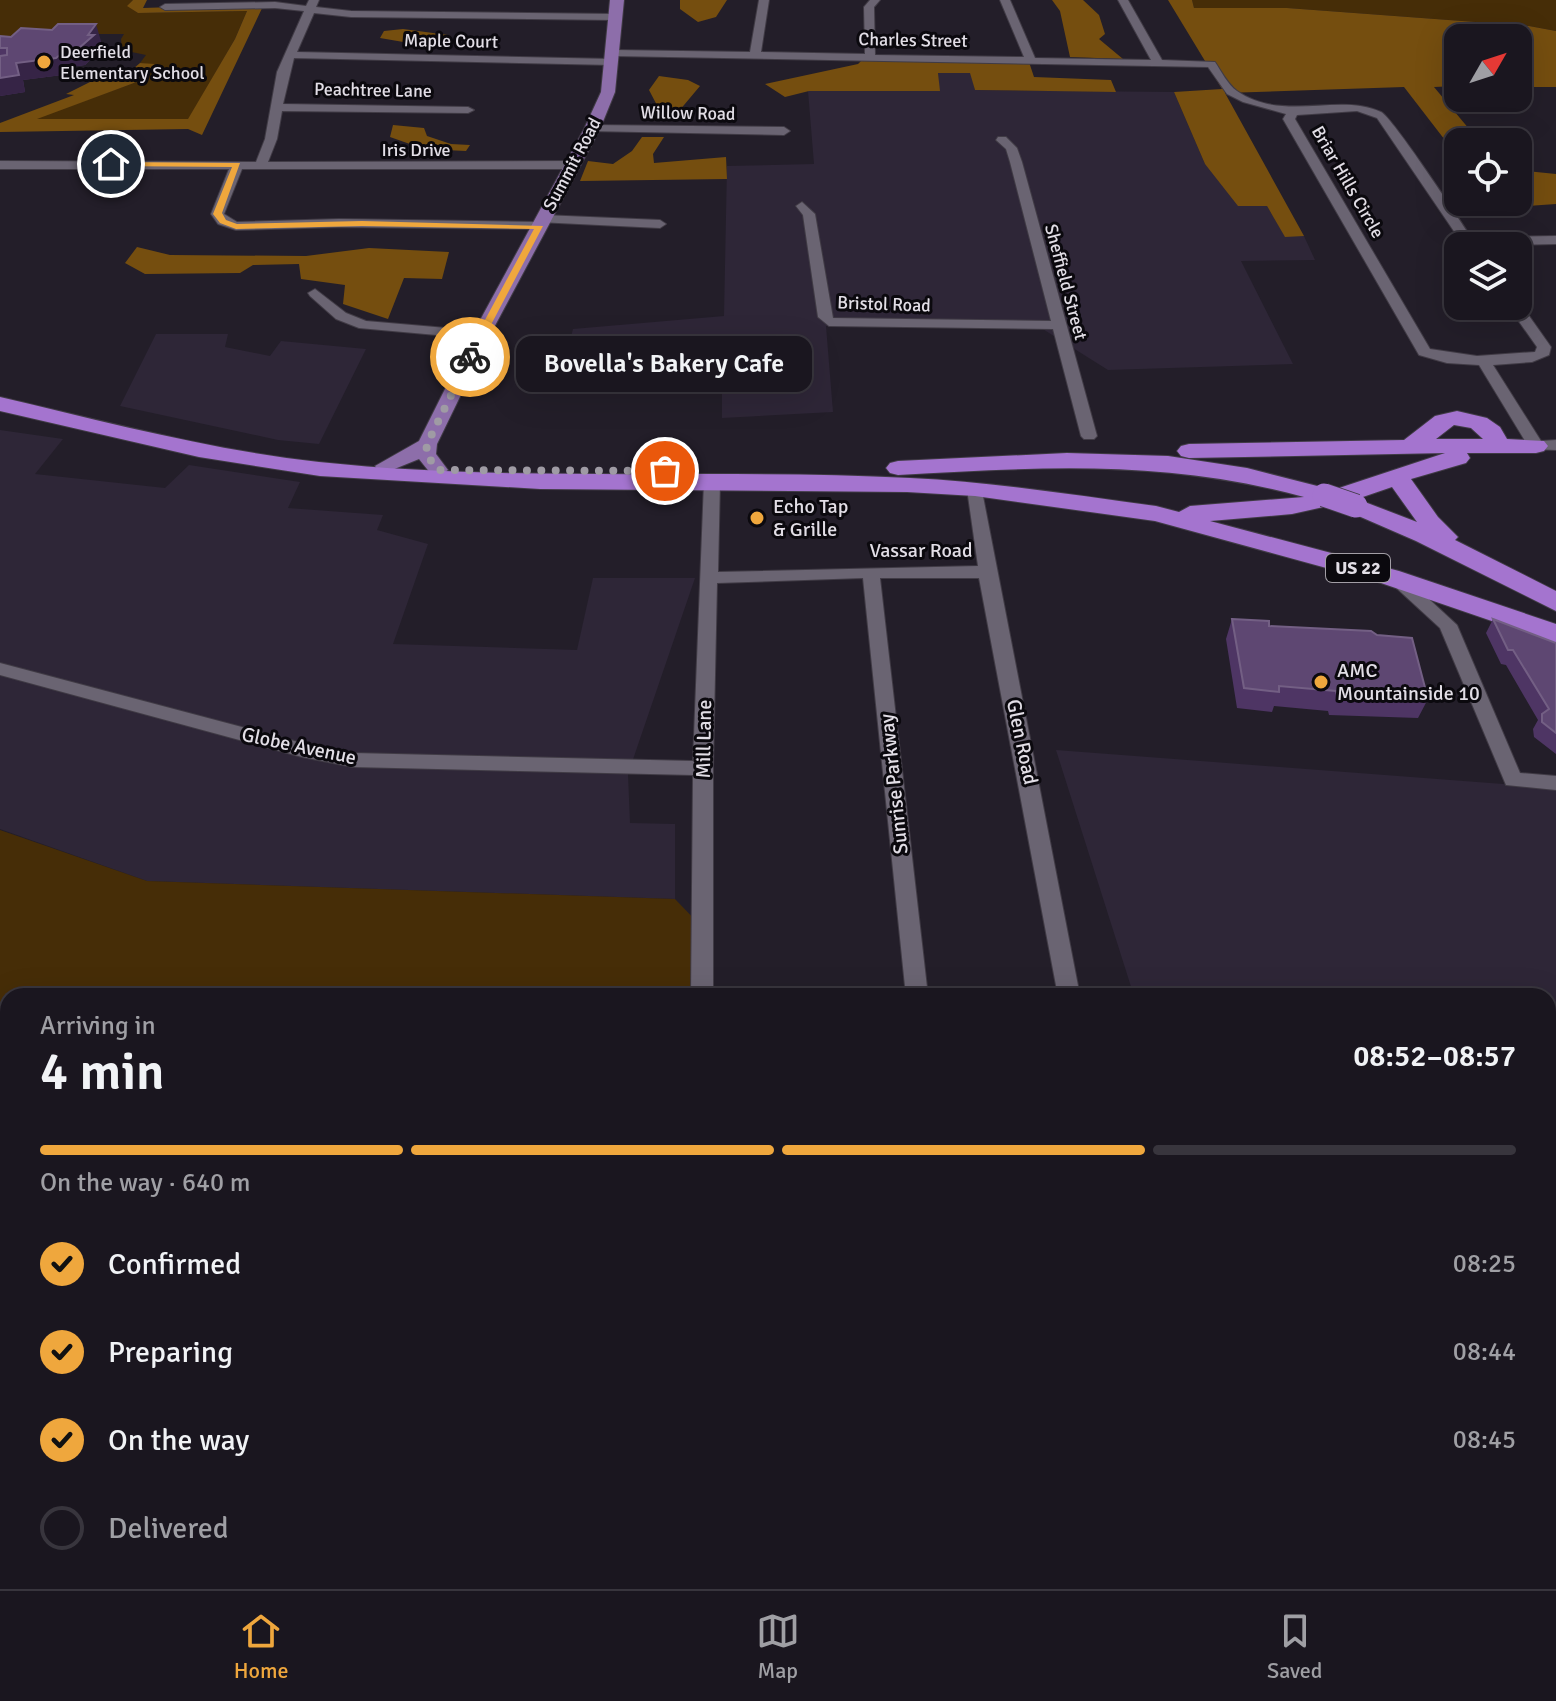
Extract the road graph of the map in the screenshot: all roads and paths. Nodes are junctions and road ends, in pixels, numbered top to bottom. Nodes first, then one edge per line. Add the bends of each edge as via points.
1 (764, 0) edge
2 (875, 0) edge
3 (1005, 0) edge
4 (1123, 0) edge
5 (202, 3) edge
6 (312, 5) edge
7 (165, 7) dead end
8 (616, 8) edge
9 (289, 55) junction
10 (755, 55) junction
11 (870, 57) junction
12 (613, 58) junction
13 (1031, 60) junction
14 (1158, 62) junction
15 (276, 107) junction
16 (468, 110) dead end
17 (1293, 112) junction
18 (592, 129) junction
19 (784, 131) dead end
20 (1002, 140) dead end
21 (261, 164) junction
22 (0, 165) edge
23 (237, 165) junction
24 (571, 165) junction
25 (802, 206) dead end
26 (541, 223) junction
27 (660, 224) dead end
28 (1461, 232) edge
29 (1556, 240) edge
30 (1532, 241) edge
31 (315, 293) dead end
32 (1525, 320) edge
33 (1059, 325) junction
34 (481, 335) junction
35 (1482, 359) junction
36 (0, 392) edge
37 (0, 404) edge
38 (1089, 436) junction
39 (427, 444) junction
40 (1493, 444) junction
41 (1546, 445) edge
42 (1119, 452) junction
43 (1068, 455) junction
44 (1435, 462) junction
45 (952, 465) junction
46 (385, 466) junction
47 (438, 470) junction
48 (1397, 476) junction
49 (712, 482) junction
50 (975, 489) junction
51 (1156, 514) junction
52 (1479, 562) junction
53 (871, 572) junction
54 (987, 572) junction
55 (711, 578) junction
56 (1397, 579) junction
57 (1464, 600) junction
58 (1556, 602) edge
59 (1448, 625) junction
60 (1556, 634) edge
61 (0, 669) edge
62 (703, 768) junction
63 (1556, 783) edge
64 (702, 988) edge
65 (916, 988) edge
66 (1067, 988) edge

1 - 10 street
2 - 11 street via 869,7
3 - 13 street
4 - 14 street
5 - 6 street
5 - 7 street
6 - 8 street via 351,14
6 - 9 street
8 - 12 main road, Summit Road
9 - 12 street, Maple Court
9 - 15 street
10 - 11 street, Charles Street
10 - 12 street, Charles Street
11 - 13 street, Charles Street
12 - 18 main road, Summit Road via 608,92
13 - 14 street, Charles Street
14 - 17 street, Charles Street via 1211,64 1238,97
15 - 16 street, Peachtree Lane
15 - 21 street
17 - 28 street, Briar Hills Circle via 1358,108 1381,116
17 - 35 street, Briar Hills Circle via 1289,119 1421,348 1443,360
18 - 19 street, Willow Road
18 - 24 main road, Summit Road
20 - 33 street, Sheffield Street via 1016,161
21 - 23 street, Iris Drive
21 - 24 street, Iris Drive via 444,169
22 - 23 street, Iris Drive
23 - 26 street via 217,214 236,226
24 - 26 main road, Summit Road
25 - 33 street, Bristol Road via 809,214 829,322
26 - 27 street
26 - 34 main road, Summit Road
29 - 30 street
31 - 34 street via 341,316 364,325
32 - 35 street, Briar Hills Circle via 1544,352 1528,360
33 - 38 street, Sheffield Street
34 - 39 main road, Summit Road
35 - 41 street
36 - 46 highway via 174,434
37 - 49 highway, US 22 via 166,442 318,468 453,478
38 - 42 highway
38 - 43 highway via 1084,446
39 - 46 main road
39 - 47 main road via 426,454
40 - 41 highway
40 - 42 highway
40 - 44 highway
41 - 44 highway
42 - 43 highway
43 - 45 highway
44 - 48 highway
45 - 47 highway via 803,472
45 - 52 highway, bridge via 1119,461 1245,475 1356,506
46 - 47 highway
48 - 51 highway via 1301,506
48 - 52 highway via 1429,522
49 - 50 highway, US 22
49 - 55 street, Mill Lane
50 - 51 highway, US 22
50 - 54 street, Glen Road
51 - 56 highway, US 22
52 - 58 highway
53 - 54 street, Vassar Road
53 - 55 street, Vassar Road
53 - 65 street, Sunrise Parkway
54 - 66 street, Glen Road
55 - 62 street, Mill Lane
56 - 57 highway, US 22
56 - 59 street
57 - 59 street
57 - 60 highway, US 22
59 - 63 street via 1513,780
61 - 62 street, Globe Avenue via 353,760
62 - 64 street, Mill Lane

